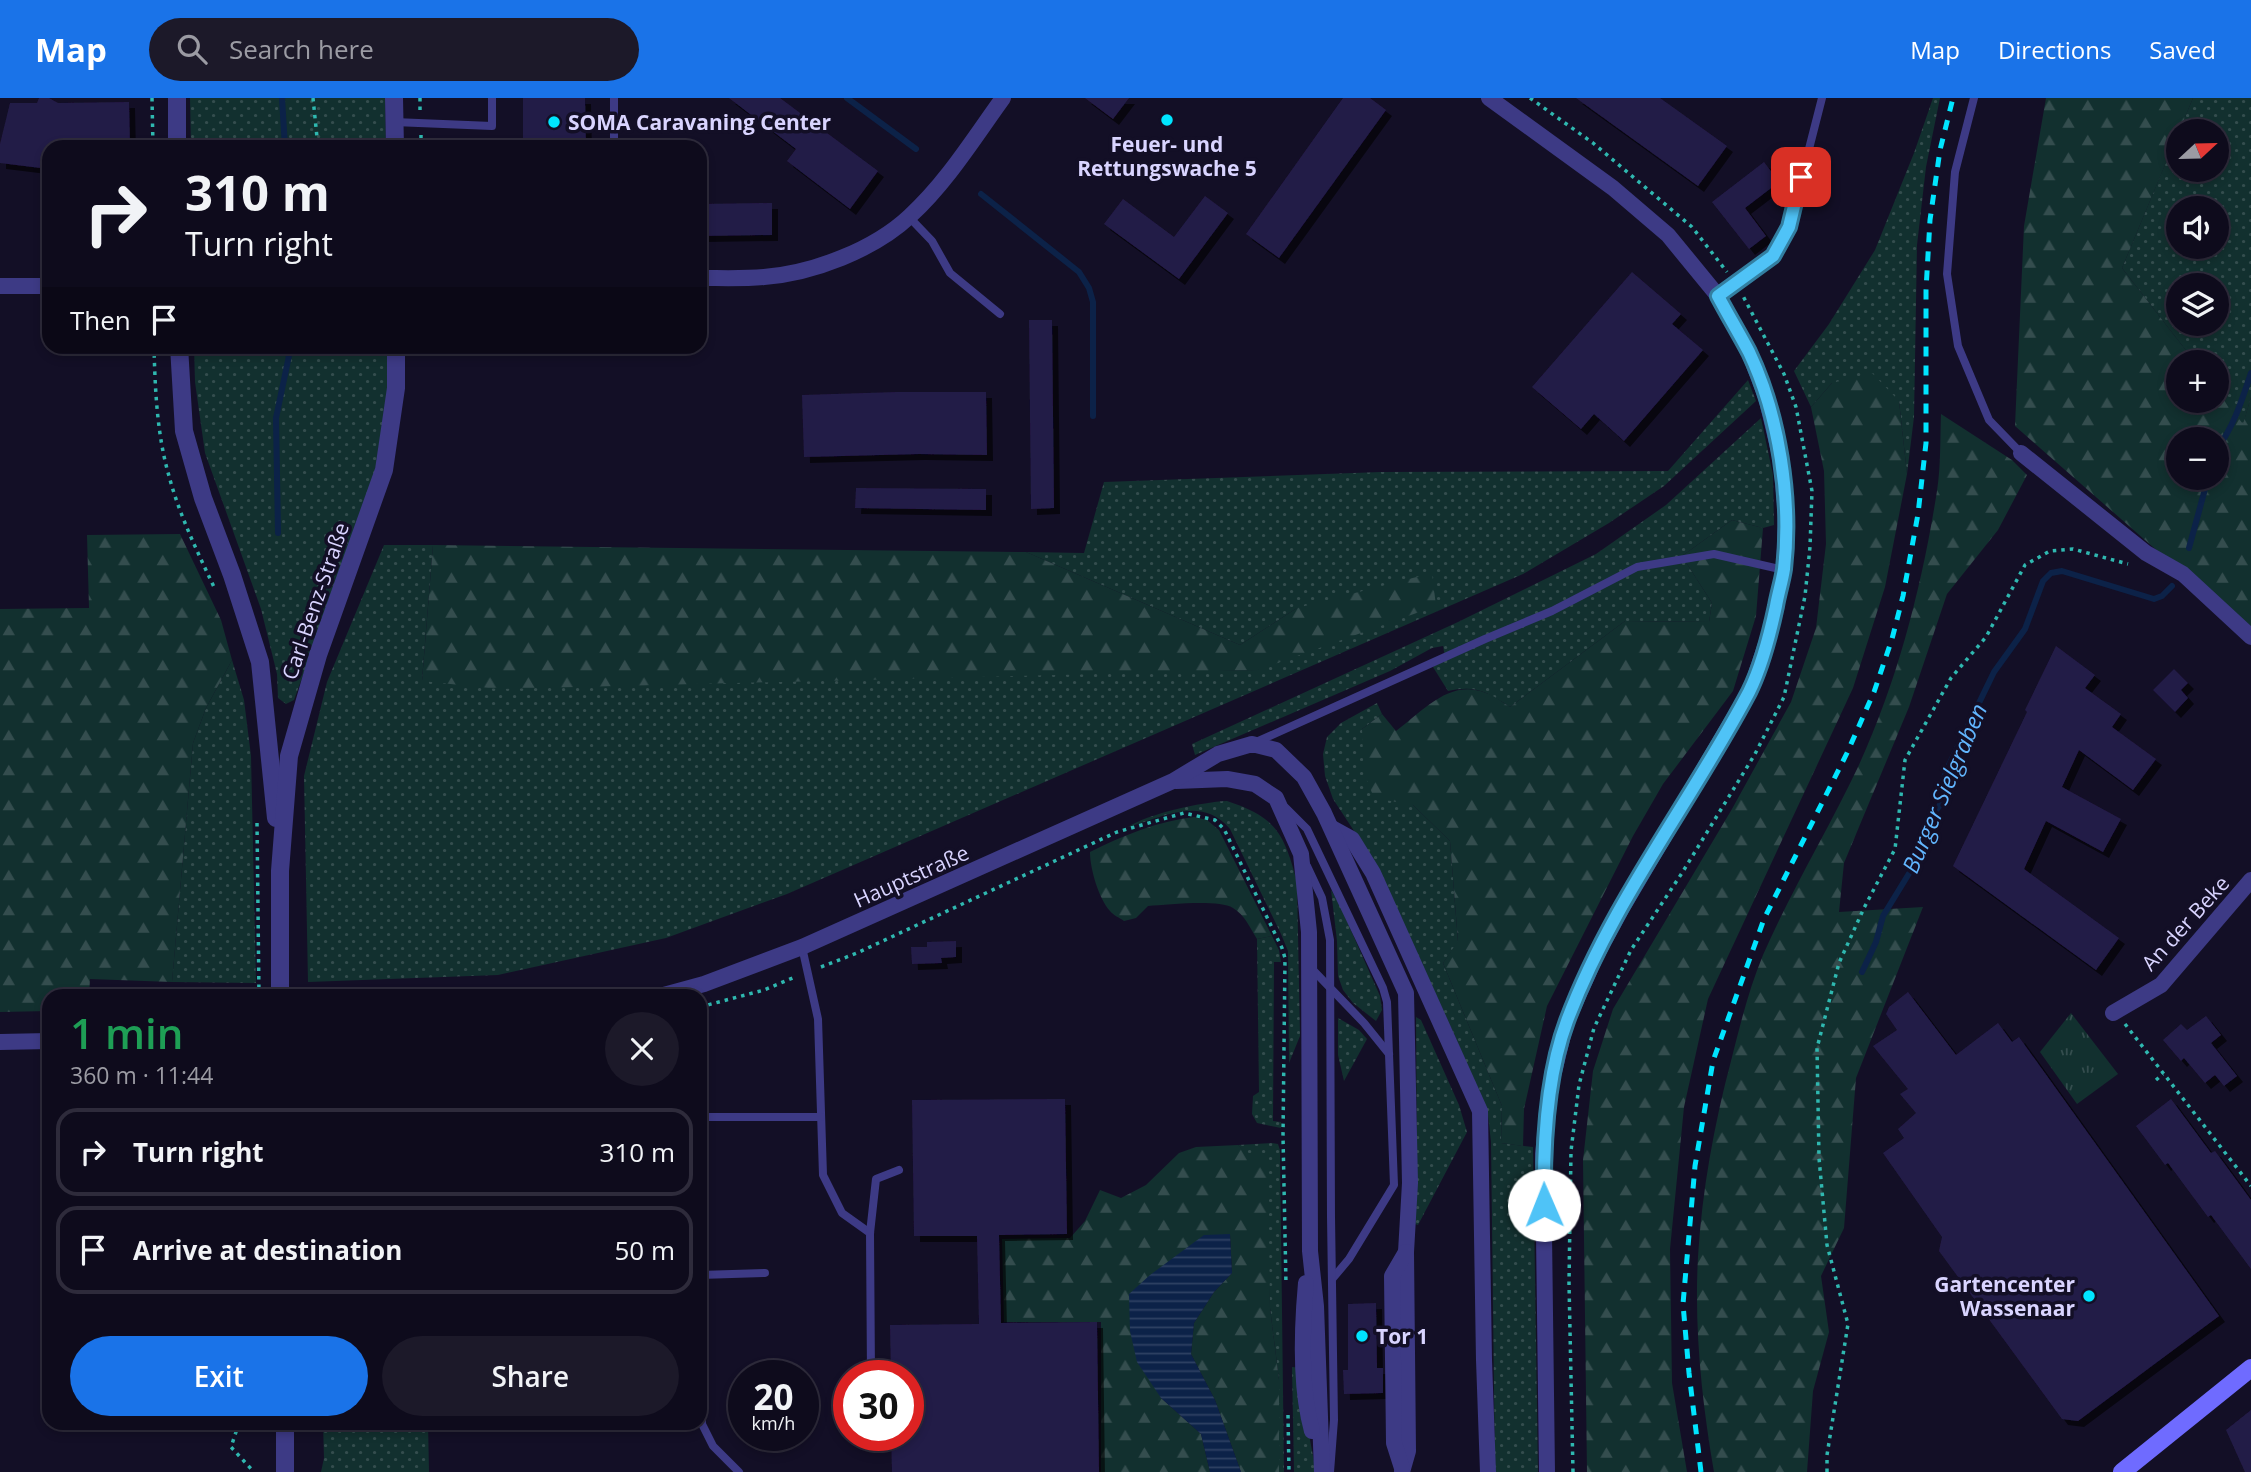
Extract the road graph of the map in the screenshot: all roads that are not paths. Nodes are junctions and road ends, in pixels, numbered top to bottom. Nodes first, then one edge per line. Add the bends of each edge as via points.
1 (177, 98) edge
2 (394, 98) edge
3 (492, 98) edge
4 (614, 98) edge
5 (1003, 98) edge
6 (1489, 98) edge
7 (1822, 98) edge
8 (1975, 98) edge
9 (394, 122) junction
10 (177, 140) edge
11 (395, 140) edge
12 (614, 140) edge
13 (909, 217) junction
14 (707, 278) edge
15 (0, 286) edge
16 (42, 286) edge
17 (1718, 296) junction
18 (1000, 314) dead end
19 (179, 354) edge
20 (396, 354) edge
21 (2021, 453) joint
22 (1784, 570) junction
23 (2251, 637) edge
24 (1252, 744) junction
25 (1173, 781) junction
26 (1276, 798) junction
27 (1332, 828) junction
28 (1301, 854) junction
29 (280, 871) junction
30 (2251, 880) edge
31 (802, 947) junction
32 (1309, 966) junction
33 (280, 987) edge
34 (686, 989) edge
35 (1331, 989) junction
36 (1406, 993) junction
37 (1435, 1011) junction
38 (2113, 1013) road end
39 (42, 1041) edge
40 (0, 1042) edge
41 (1389, 1054) junction
42 (707, 1117) edge
43 (821, 1117) junction
44 (899, 1170) dead end
45 (870, 1233) junction
46 (765, 1273) dead end
47 (707, 1275) edge
48 (1332, 1278) junction
49 (871, 1360) edge
50 (2251, 1368) edge
51 (285, 1430) edge
52 (705, 1430) edge
53 (1402, 1470) edge
54 (285, 1472) edge
55 (739, 1472) edge
56 (1322, 1472) edge
57 (1330, 1472) edge
58 (1488, 1472) edge
59 (1547, 1472) edge
60 (2122, 1472) edge

1 - 10 street
2 - 9 street
3 - 9 lane via 492,126
4 - 12 lane
5 - 13 street via 945,178
6 - 17 street via 1668,234
7 - 17 lane via 1789,227 1773,256
8 - 21 lane via 1955,172 1947,274 1958,346 1989,420
9 - 11 street
13 - 14 street via 880,238 816,269 765,277
13 - 18 lane via 932,241 950,273
15 - 16 street
17 - 22 street via 1749,352 1766,397 1781,460 1786,514
19 - 29 street, Carl-Benz-Straße via 184,431 260,662
20 - 29 street, Carl-Benz-Straße via 384,470 318,655 289,757
21 - 23 street via 2146,553 2183,574
22 - 24 lane via 1714,554 1637,567 1552,611
22 - 59 street via 1751,689 1622,908 1566,1023 1551,1084 1543,1154
24 - 25 street, Hauptstraße via 1218,754
24 - 27 street via 1276,750 1304,777
25 - 26 street via 1227,779 1255,784
25 - 31 street, Hauptstraße
26 - 28 street
26 - 41 lane via 1307,829 1383,988
27 - 36 street
27 - 37 street via 1352,839 1373,873
28 - 32 street
28 - 35 lane via 1322,898 1330,940
29 - 33 street, Carl-Benz-Straße
30 - 38 street, An der Beke via 2161,985
31 - 34 street, Hauptstraße
31 - 43 lane via 818,1019
32 - 35 lane
32 - 56 street via 1310,1251 1304,1306 1305,1399
35 - 41 lane
35 - 48 lane
36 - 37 street
36 - 53 street via 1408,1451
37 - 58 street via 1480,1111
39 - 40 street
41 - 48 lane via 1394,1185 1349,1259
42 - 43 lane
43 - 45 lane via 823,1175 842,1213
44 - 45 lane via 876,1179
45 - 49 lane
46 - 47 lane
48 - 57 lane
50 - 60 main road
51 - 54 street
52 - 55 lane via 713,1446

